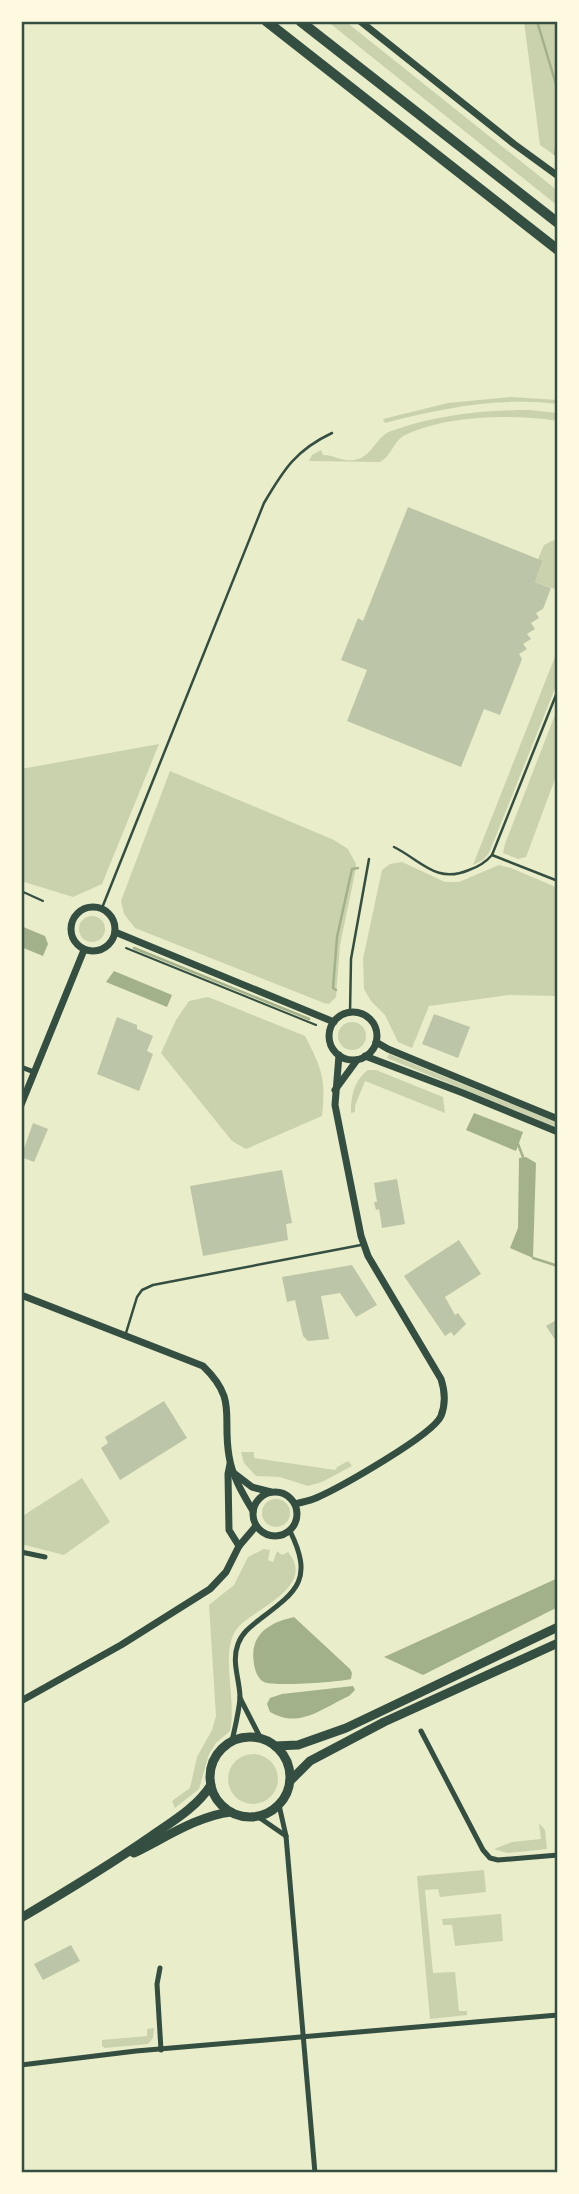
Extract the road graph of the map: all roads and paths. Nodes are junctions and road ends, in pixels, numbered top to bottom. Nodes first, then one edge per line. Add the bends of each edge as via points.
1 (266, 21) edge
2 (300, 21) edge
3 (360, 21) edge
4 (558, 176) edge
5 (558, 223) edge
6 (558, 250) edge
7 (332, 433) dead end
8 (558, 690) edge
9 (394, 847) dead end
10 (492, 855) junction
11 (369, 859) dead end
12 (558, 881) edge
13 (21, 891) edge
14 (43, 901) dead end
15 (102, 908) junction
16 (116, 932) junction
17 (126, 948) dead end
18 (84, 950) junction
19 (350, 1013) junction
20 (334, 1022) junction
21 (316, 1025) dead end
22 (376, 1042) junction
23 (339, 1055) junction
24 (365, 1056) junction
25 (356, 1059) junction
26 (21, 1067) edge
27 (34, 1072) junction
28 (335, 1091) junction
29 (21, 1105) edge
30 (558, 1119) edge
31 (558, 1132) edge
32 (364, 1245) junction
33 (21, 1295) edge
34 (126, 1336) junction
35 (230, 1463) junction
36 (235, 1473) junction
37 (272, 1492) junction
38 (295, 1504) junction
39 (253, 1511) junction
40 (256, 1526) junction
41 (290, 1531) junction
42 (239, 1546) junction
43 (21, 1552) edge
44 (45, 1557) dead end
45 (558, 1627) edge
46 (558, 1643) edge
47 (240, 1698) junction
48 (21, 1702) edge
49 (421, 1731) dead end
50 (261, 1739) junction
51 (232, 1741) junction
52 (275, 1746) junction
53 (290, 1781) junction
54 (211, 1785) junction
55 (279, 1805) junction
56 (231, 1812) junction
57 (257, 1816) junction
58 (286, 1836) junction
59 (558, 1855) edge
60 (105, 1868) junction
61 (21, 1918) edge
62 (160, 1968) dead end
63 (558, 2015) edge
64 (302, 2038) junction
65 (161, 2050) junction
66 (21, 2065) edge
67 (315, 2173) edge

1 - 6 highway
2 - 5 highway
3 - 4 street
7 - 15 lane via 310,443 287,466 264,503
8 - 10 lane
9 - 10 lane via 431,871 450,876 486,862
10 - 12 lane
11 - 19 lane via 351,959
13 - 14 path
15 - 16 street via 113,918
15 - 18 street via 86,908 72,921 72,936
16 - 18 street via 103,949
16 - 20 street
17 - 21 path
18 - 27 street
19 - 20 street
19 - 22 street via 370,1020
20 - 23 street via 329,1040
22 - 24 street
22 - 30 street
23 - 25 street
23 - 28 street
24 - 25 street
24 - 31 street
25 - 28 street
26 - 27 street
27 - 29 street
28 - 32 street
32 - 34 lane via 153,1285 137,1297
32 - 38 street via 441,1379 445,1392 441,1415 417,1440 316,1498
33 - 34 street
34 - 35 street via 203,1366 218,1380 226,1401
35 - 36 street
35 - 42 street via 229,1530
36 - 37 street via 252,1487
36 - 39 street
37 - 38 street via 285,1494
37 - 39 street via 260,1498
38 - 41 street via 297,1518
39 - 40 street
40 - 41 street via 268,1535
40 - 42 street
41 - 47 street via 299,1550 300,1577 292,1595 240,1637 235,1665
42 - 48 street via 226,1572 210,1589
43 - 44 street
45 - 52 main road via 346,1728 308,1742
46 - 53 main road via 372,1729 310,1761
47 - 50 street
47 - 51 street
49 - 59 street via 491,1858
50 - 51 main road
50 - 52 main road
51 - 54 main road via 213,1762
52 - 53 main road via 288,1764
53 - 55 main road
54 - 56 main road via 219,1802
54 - 60 main road via 200,1801
55 - 57 main road
55 - 58 street
56 - 57 main road
56 - 60 main road via 187,1826
57 - 58 street
58 - 64 street
60 - 61 main road
62 - 65 street
63 - 64 street
64 - 65 street
64 - 67 street
65 - 66 street

